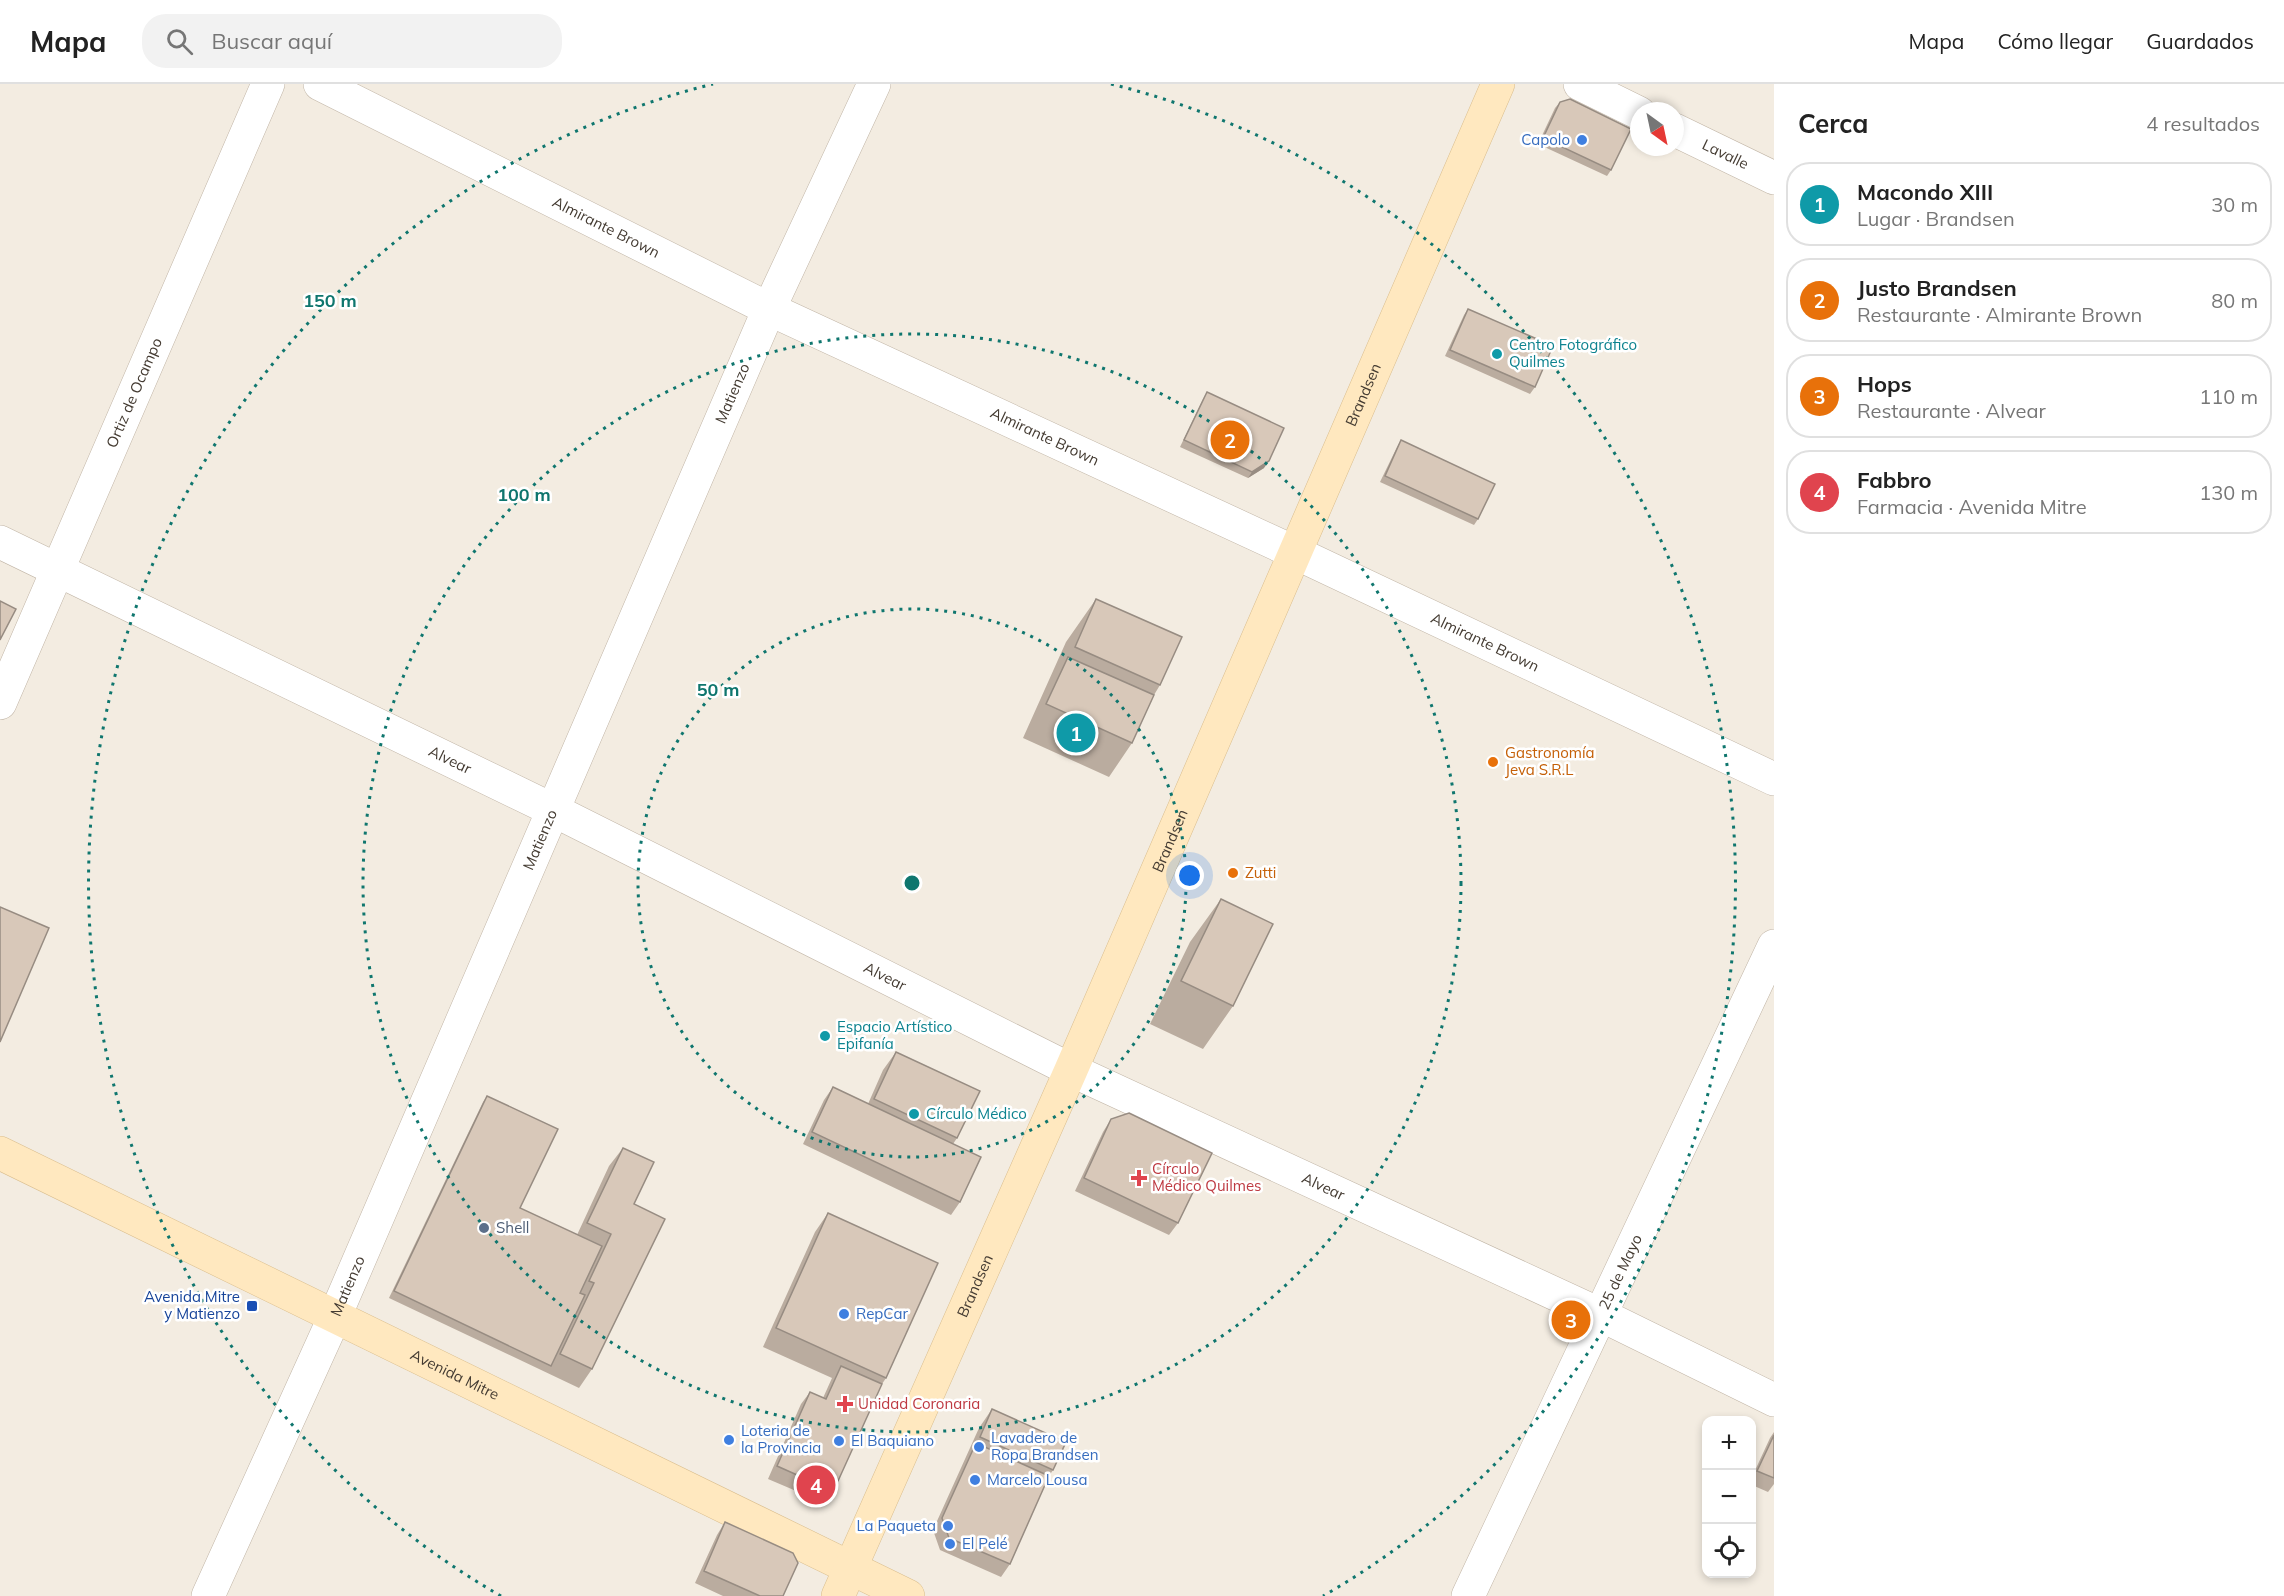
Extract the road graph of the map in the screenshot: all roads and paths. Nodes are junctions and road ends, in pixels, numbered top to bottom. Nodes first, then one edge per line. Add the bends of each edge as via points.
1 (268, 84) edge
2 (320, 84) edge
3 (874, 84) edge
4 (1498, 84) edge
5 (1580, 84) edge
6 (1630, 109) edge
7 (1684, 134) edge
8 (1774, 178) edge
9 (769, 309) junction
10 (0, 542) edge
11 (1296, 553) junction
12 (58, 570) junction
13 (0, 703) edge
14 (1774, 778) edge
15 (553, 810) junction
16 (1774, 946) edge
17 (1071, 1070) junction
18 (0, 1153) edge
19 (1601, 1315) junction
20 (335, 1316) junction
21 (1774, 1400) edge
22 (844, 1582) edge
23 (208, 1596) edge
24 (908, 1596) edge
25 (1468, 1596) edge

1 - 12 street, Ortiz de Ocampo
2 - 9 street, Almirante Brown
3 - 9 street, Matienzo
4 - 11 main road, Brandsen
5 - 6 street
7 - 8 street, Lavalle
9 - 11 street, Almirante Brown
9 - 15 street, Matienzo
10 - 12 street, Alvear
11 - 14 street, Almirante Brown
11 - 17 main road, Brandsen
12 - 13 street, Ortiz de Ocampo
12 - 15 street, Alvear
15 - 17 street, Alvear
15 - 20 street, Matienzo
16 - 19 street, 25 de Mayo
17 - 19 street, Alvear
17 - 22 main road, Brandsen
18 - 20 main road, Avenida Mitre
19 - 21 street, Alvear
19 - 25 street, 25 de Mayo
20 - 22 main road, Avenida Mitre
20 - 23 street, Matienzo
22 - 24 main road, Avenida Mitre

